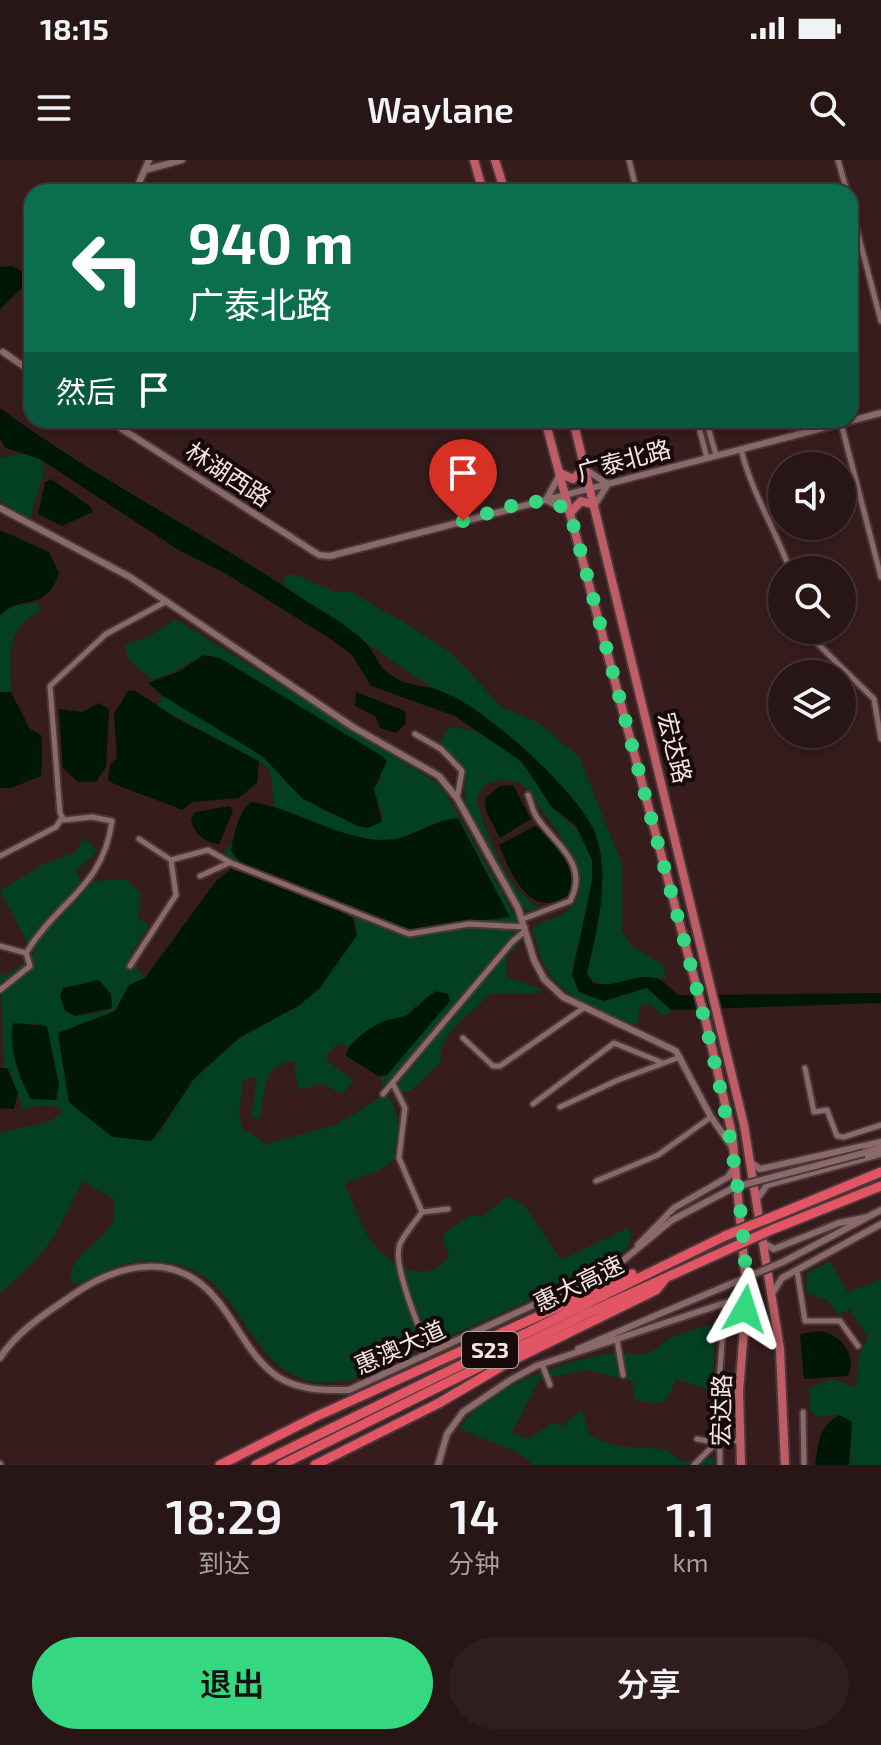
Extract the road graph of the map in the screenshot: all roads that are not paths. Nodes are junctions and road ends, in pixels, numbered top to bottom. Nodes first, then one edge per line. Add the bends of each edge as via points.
1 (149, 160) edge
2 (182, 160) edge
3 (474, 160) edge
4 (495, 160) edge
5 (629, 160) edge
6 (838, 160) edge
7 (145, 170) junction
8 (139, 184) edge
9 (481, 184) edge
10 (502, 184) edge
11 (635, 184) edge
12 (845, 184) edge
13 (858, 234) edge
14 (881, 321) edge
15 (1, 354) edge
16 (24, 365) edge
17 (881, 413) edge
18 (858, 419) edge
19 (121, 428) edge
20 (547, 428) edge
21 (575, 428) edge
22 (699, 428) edge
23 (708, 428) edge
24 (822, 428) edge
25 (842, 428) edge
26 (741, 449) junction
27 (716, 455) junction
28 (707, 458) junction
29 (585, 468) junction
30 (559, 472) junction
31 (608, 484) junction
32 (590, 489) junction
33 (565, 495) junction
34 (546, 500) junction
35 (594, 506) junction
36 (0, 508) edge
37 (570, 513) junction
38 (330, 556) joint
39 (785, 556) edge
40 (881, 577) edge
41 (168, 601) junction
42 (819, 644) edge
43 (415, 734) dead end
44 (881, 739) edge
45 (528, 795) dead end
46 (457, 798) junction
47 (62, 818) junction
48 (139, 839) dead end
49 (0, 856) edge
50 (171, 860) junction
51 (230, 862) junction
52 (200, 876) dead end
53 (525, 926) junction
54 (0, 946) edge
55 (26, 953) junction
56 (130, 966) dead end
57 (0, 990) edge
58 (585, 1007) junction
59 (463, 1038) dead end
60 (680, 1057) junction
61 (663, 1063) junction
62 (805, 1068) dead end
63 (393, 1083) junction
64 (383, 1094) dead end
65 (533, 1104) dead end
66 (560, 1107) dead end
67 (711, 1117) junction
68 (881, 1125) edge
69 (881, 1148) edge
70 (733, 1149) junction
71 (749, 1159) junction
72 (735, 1161) junction
73 (881, 1172) edge
74 (596, 1181) dead end
75 (881, 1186) edge
76 (756, 1203) junction
77 (448, 1209) dead end
78 (881, 1210) edge
79 (422, 1212) junction
80 (868, 1217) junction
81 (881, 1224) edge
82 (762, 1242) junction
83 (633, 1251) junction
84 (658, 1267) junction
85 (797, 1271) junction
86 (667, 1277) junction
87 (772, 1301) junction
88 (725, 1303) junction
89 (747, 1320) junction
90 (617, 1340) junction
91 (858, 1346) dead end
92 (431, 1354) junction
93 (567, 1356) junction
94 (0, 1358) edge
95 (542, 1364) junction
96 (623, 1375) dead end
97 (550, 1385) dead end
98 (803, 1412) dead end
99 (697, 1439) dead end
100 (741, 1440) junction
101 (718, 1443) junction
102 (220, 1465) edge
103 (256, 1465) edge
104 (281, 1465) edge
105 (315, 1465) edge
106 (438, 1465) edge
107 (694, 1465) edge
108 (720, 1465) edge
109 (741, 1465) edge
110 (785, 1465) edge
111 (804, 1465) edge

1 - 7 street
2 - 7 street
3 - 9 main road
4 - 10 main road
5 - 11 street
6 - 12 street
7 - 8 street
13 - 14 street
15 - 16 street
17 - 18 street, 广泰北路
19 - 38 street, 林湖西路 via 319,555
20 - 30 main road, 宏达路
21 - 29 main road, 宏达路
22 - 28 street
23 - 27 street
24 - 26 street, 广泰北路
25 - 40 street
26 - 27 street, 广泰北路
26 - 39 street via 748,478
27 - 28 street, 广泰北路
28 - 31 street, 广泰北路
29 - 30 main road via 573,479
29 - 31 street
29 - 32 main road, 宏达路
30 - 33 main road, 宏达路
30 - 34 street
31 - 32 street, 广泰北路
31 - 35 street
32 - 33 street, 广泰北路
32 - 35 main road, 宏达路
33 - 34 street, 广泰北路
33 - 37 main road, 宏达路
34 - 37 street
34 - 38 street, 广泰北路
35 - 37 main road via 581,501
35 - 71 main road, 宏达路
36 - 41 street
37 - 70 main road, 宏达路 via 706,1022
41 - 46 street via 353,727 439,776
41 - 47 street via 106,634 50,686
42 - 44 street via 874,699
43 - 46 street via 441,749 462,771
45 - 53 street via 537,818 565,847 574,884 570,901
46 - 53 street
47 - 49 street via 56,827
47 - 55 street via 112,821 104,860
48 - 50 street
50 - 51 street via 208,850
50 - 56 street via 176,895
51 - 52 street
51 - 53 street via 409,934 469,924
53 - 58 street via 544,979 563,997
53 - 63 street
54 - 55 street
55 - 57 street via 30,966
58 - 59 street via 500,1066 493,1066
58 - 60 street
60 - 61 street
60 - 67 street
61 - 65 street via 614,1043
61 - 66 street
62 - 68 street via 814,1112 827,1110 837,1136
63 - 64 street
63 - 79 street via 405,1108 399,1158
67 - 70 street
67 - 74 street via 658,1155
69 - 71 street via 760,1169
69 - 76 street via 767,1185
69 - 83 street, bridge via 735,1187 672,1220
70 - 72 main road, 宏达路
71 - 76 main road, 宏达路
72 - 83 street via 728,1177 657,1221
72 - 89 main road, 宏达路
73 - 84 highway, 惠大高速 / S23, bridge
75 - 86 highway, 惠大高速 / S23, bridge
76 - 82 main road, 宏达路
77 - 79 street
78 - 80 street
79 - 92 street via 397,1256 413,1317
80 - 82 street via 774,1249
80 - 93 street, bridge via 783,1262
81 - 85 street
82 - 87 main road, 宏达路
83 - 92 street, 惠澳大道 via 589,1281
84 - 102 highway via 577,1298
84 - 103 highway, 惠大高速 / S23
85 - 87 street via 777,1283
85 - 91 street via 805,1321 840,1321
86 - 104 highway, 惠大高速 / S23
86 - 105 highway via 656,1290
87 - 110 main road, 宏达路 via 782,1373
88 - 89 street via 740,1304
88 - 90 street
88 - 101 street
89 - 100 main road, 宏达路 via 739,1391
90 - 93 street
90 - 96 street
92 - 94 street, 惠澳大道 via 359,1388 302,1387 263,1365 202,1284 165,1268 138,1266 93,1281 21,1333
93 - 95 street
95 - 97 street
95 - 106 street via 471,1404 447,1434
98 - 111 street
99 - 101 street
100 - 101 street
100 - 109 main road, 宏达路
101 - 107 street
101 - 108 street

